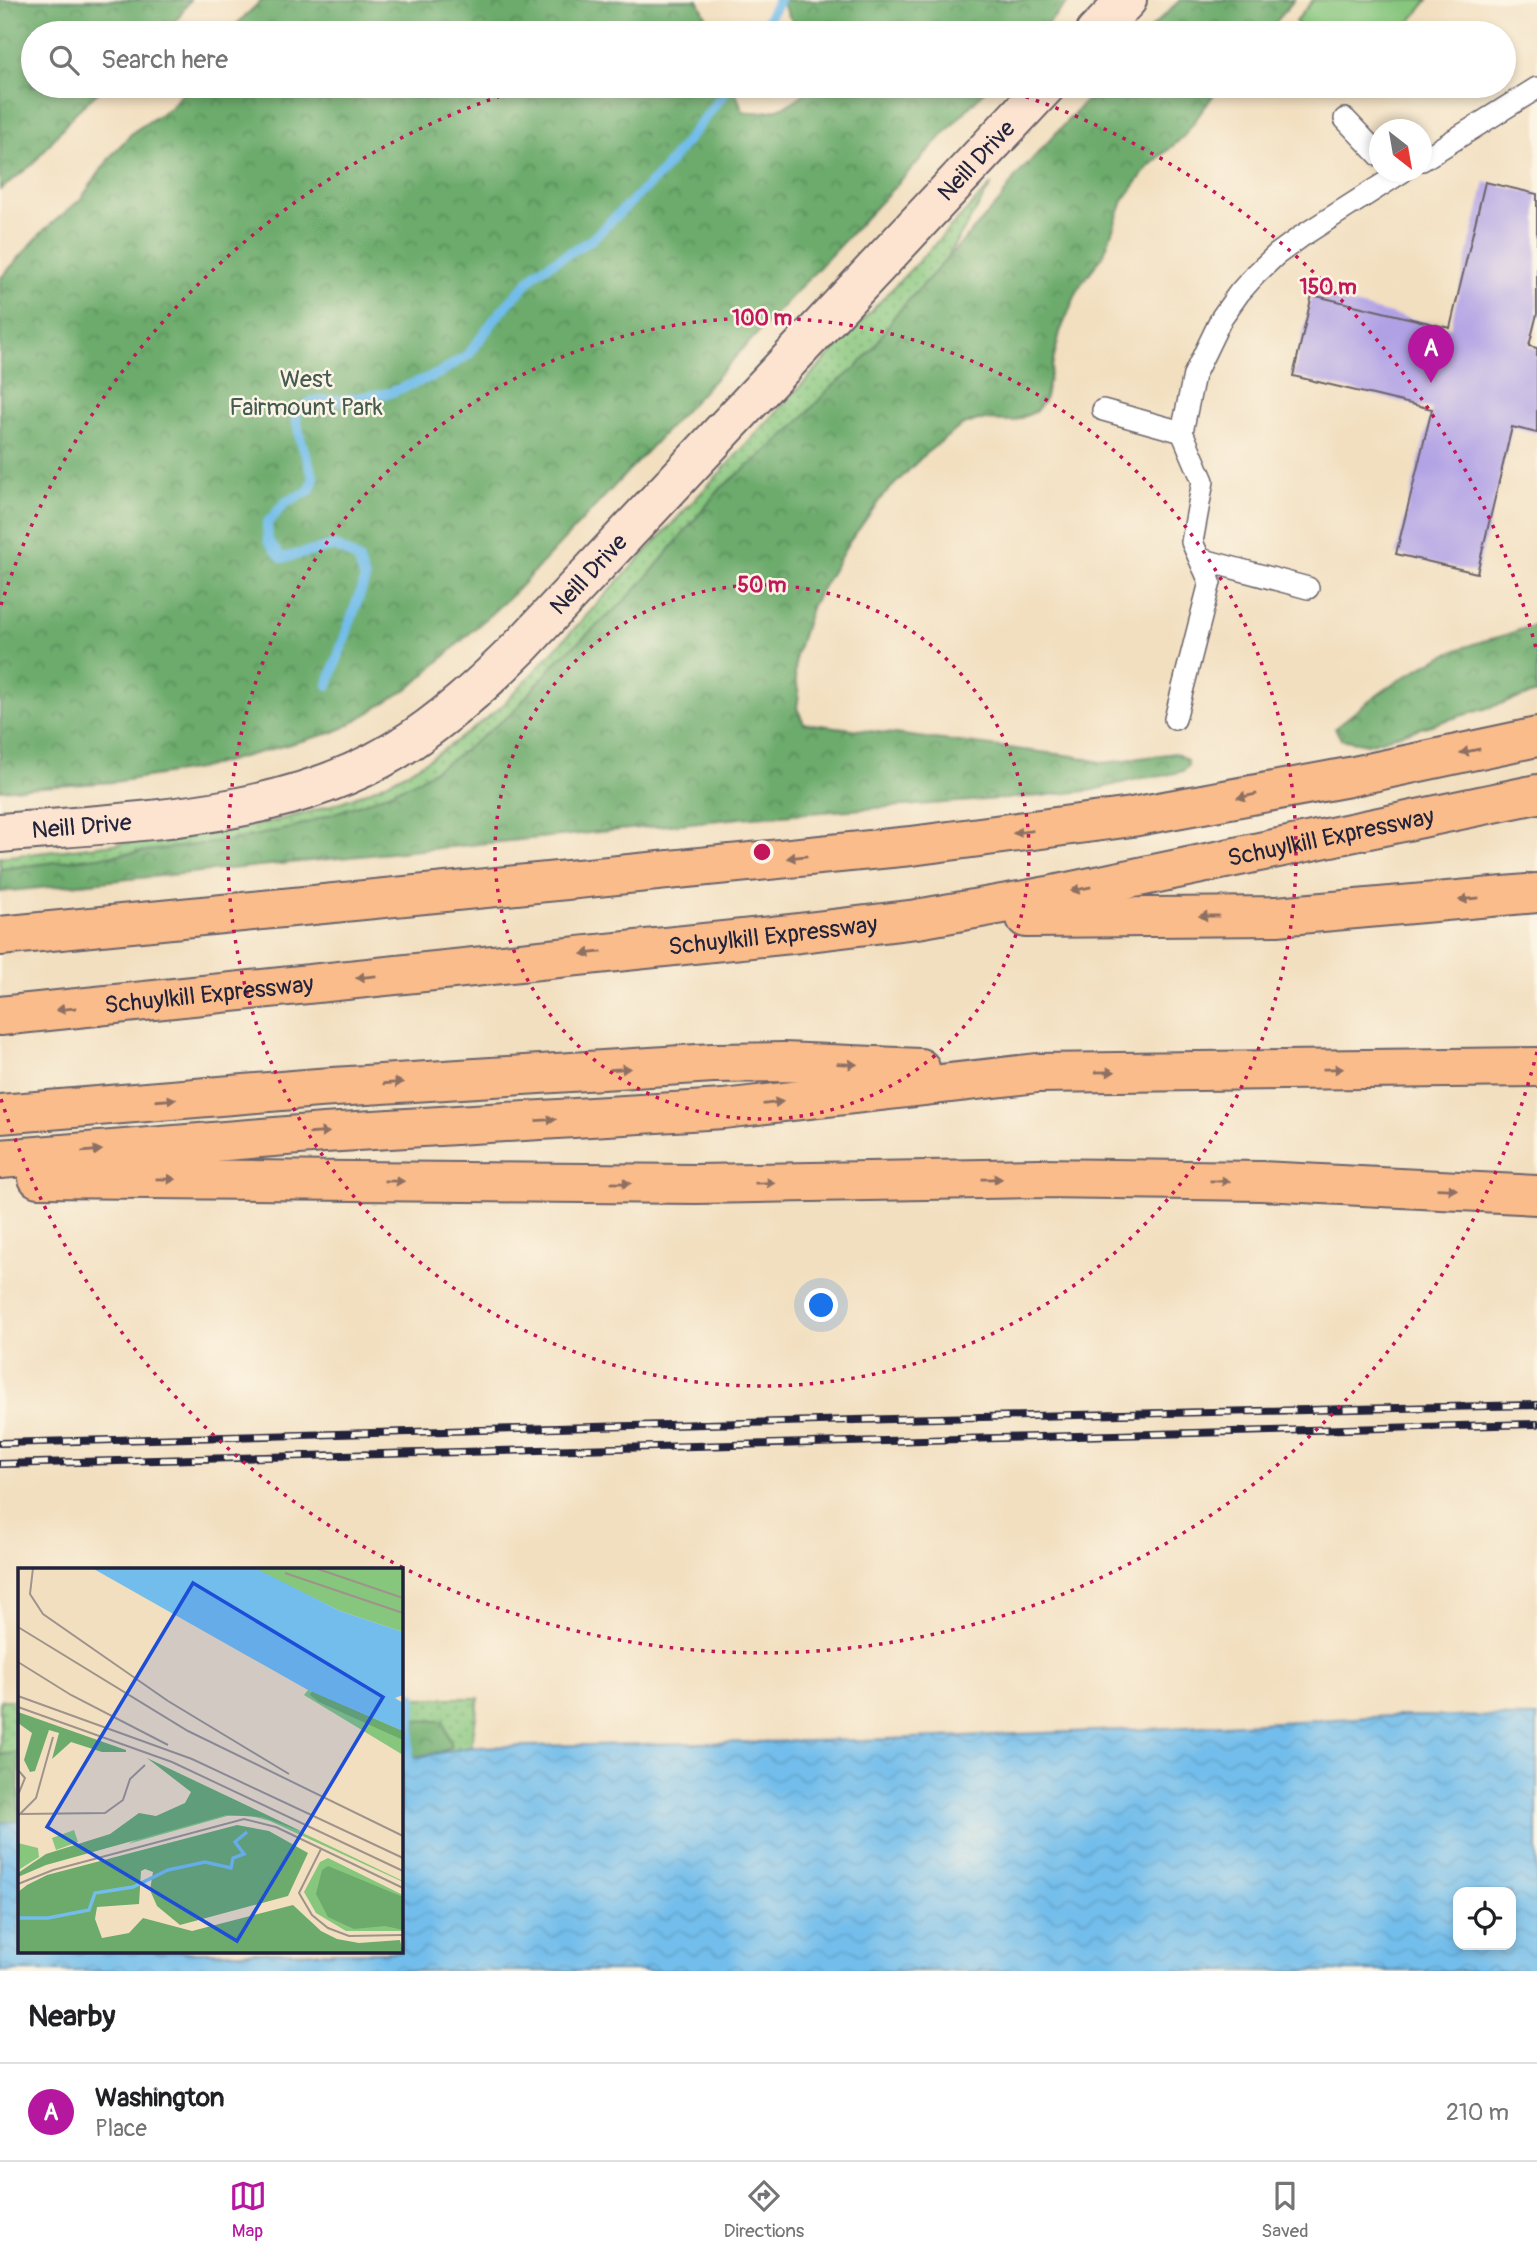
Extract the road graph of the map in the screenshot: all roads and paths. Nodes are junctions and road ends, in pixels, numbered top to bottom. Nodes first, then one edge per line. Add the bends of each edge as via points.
1 (1127, 0) edge
2 (1107, 21) edge
3 (1537, 88) edge
4 (1035, 98) edge
5 (1345, 119) dead end
6 (1369, 144) edge
7 (1432, 154) edge
8 (1384, 182) edge
9 (1103, 410) dead end
10 (1182, 432) junction
11 (1200, 559) junction
12 (1308, 588) dead end
13 (1175, 719) dead end
14 (1537, 737) edge
15 (1537, 794) edge
16 (0, 833) edge
17 (1537, 892) edge
18 (917, 919) junction
19 (0, 936) edge
20 (0, 1016) edge
21 (1537, 1067) edge
22 (1037, 1073) junction
23 (0, 1114) edge
24 (0, 1159) edge
25 (0, 1177) edge
26 (1537, 1195) edge

1 - 2 main road
3 - 7 lane
4 - 16 main road, Neill Drive via 523,645 428,729 359,769 252,804
5 - 6 lane
8 - 10 lane via 1276,255 1239,293 1194,375
9 - 10 lane
10 - 11 lane via 1203,481 1192,542
11 - 12 lane
11 - 13 lane via 1210,582
14 -> 19 highway via 1225,801 1021,833
15 -> 18 highway, Schuylkill Expressway
17 -> 18 highway via 1277,916
18 -> 20 highway, Schuylkill Expressway
22 -> 21 highway
23 -> 22 highway via 713,1063
24 -> 22 highway via 324,1133 723,1109
25 -> 26 highway via 696,1184 1040,1178 1261,1181

